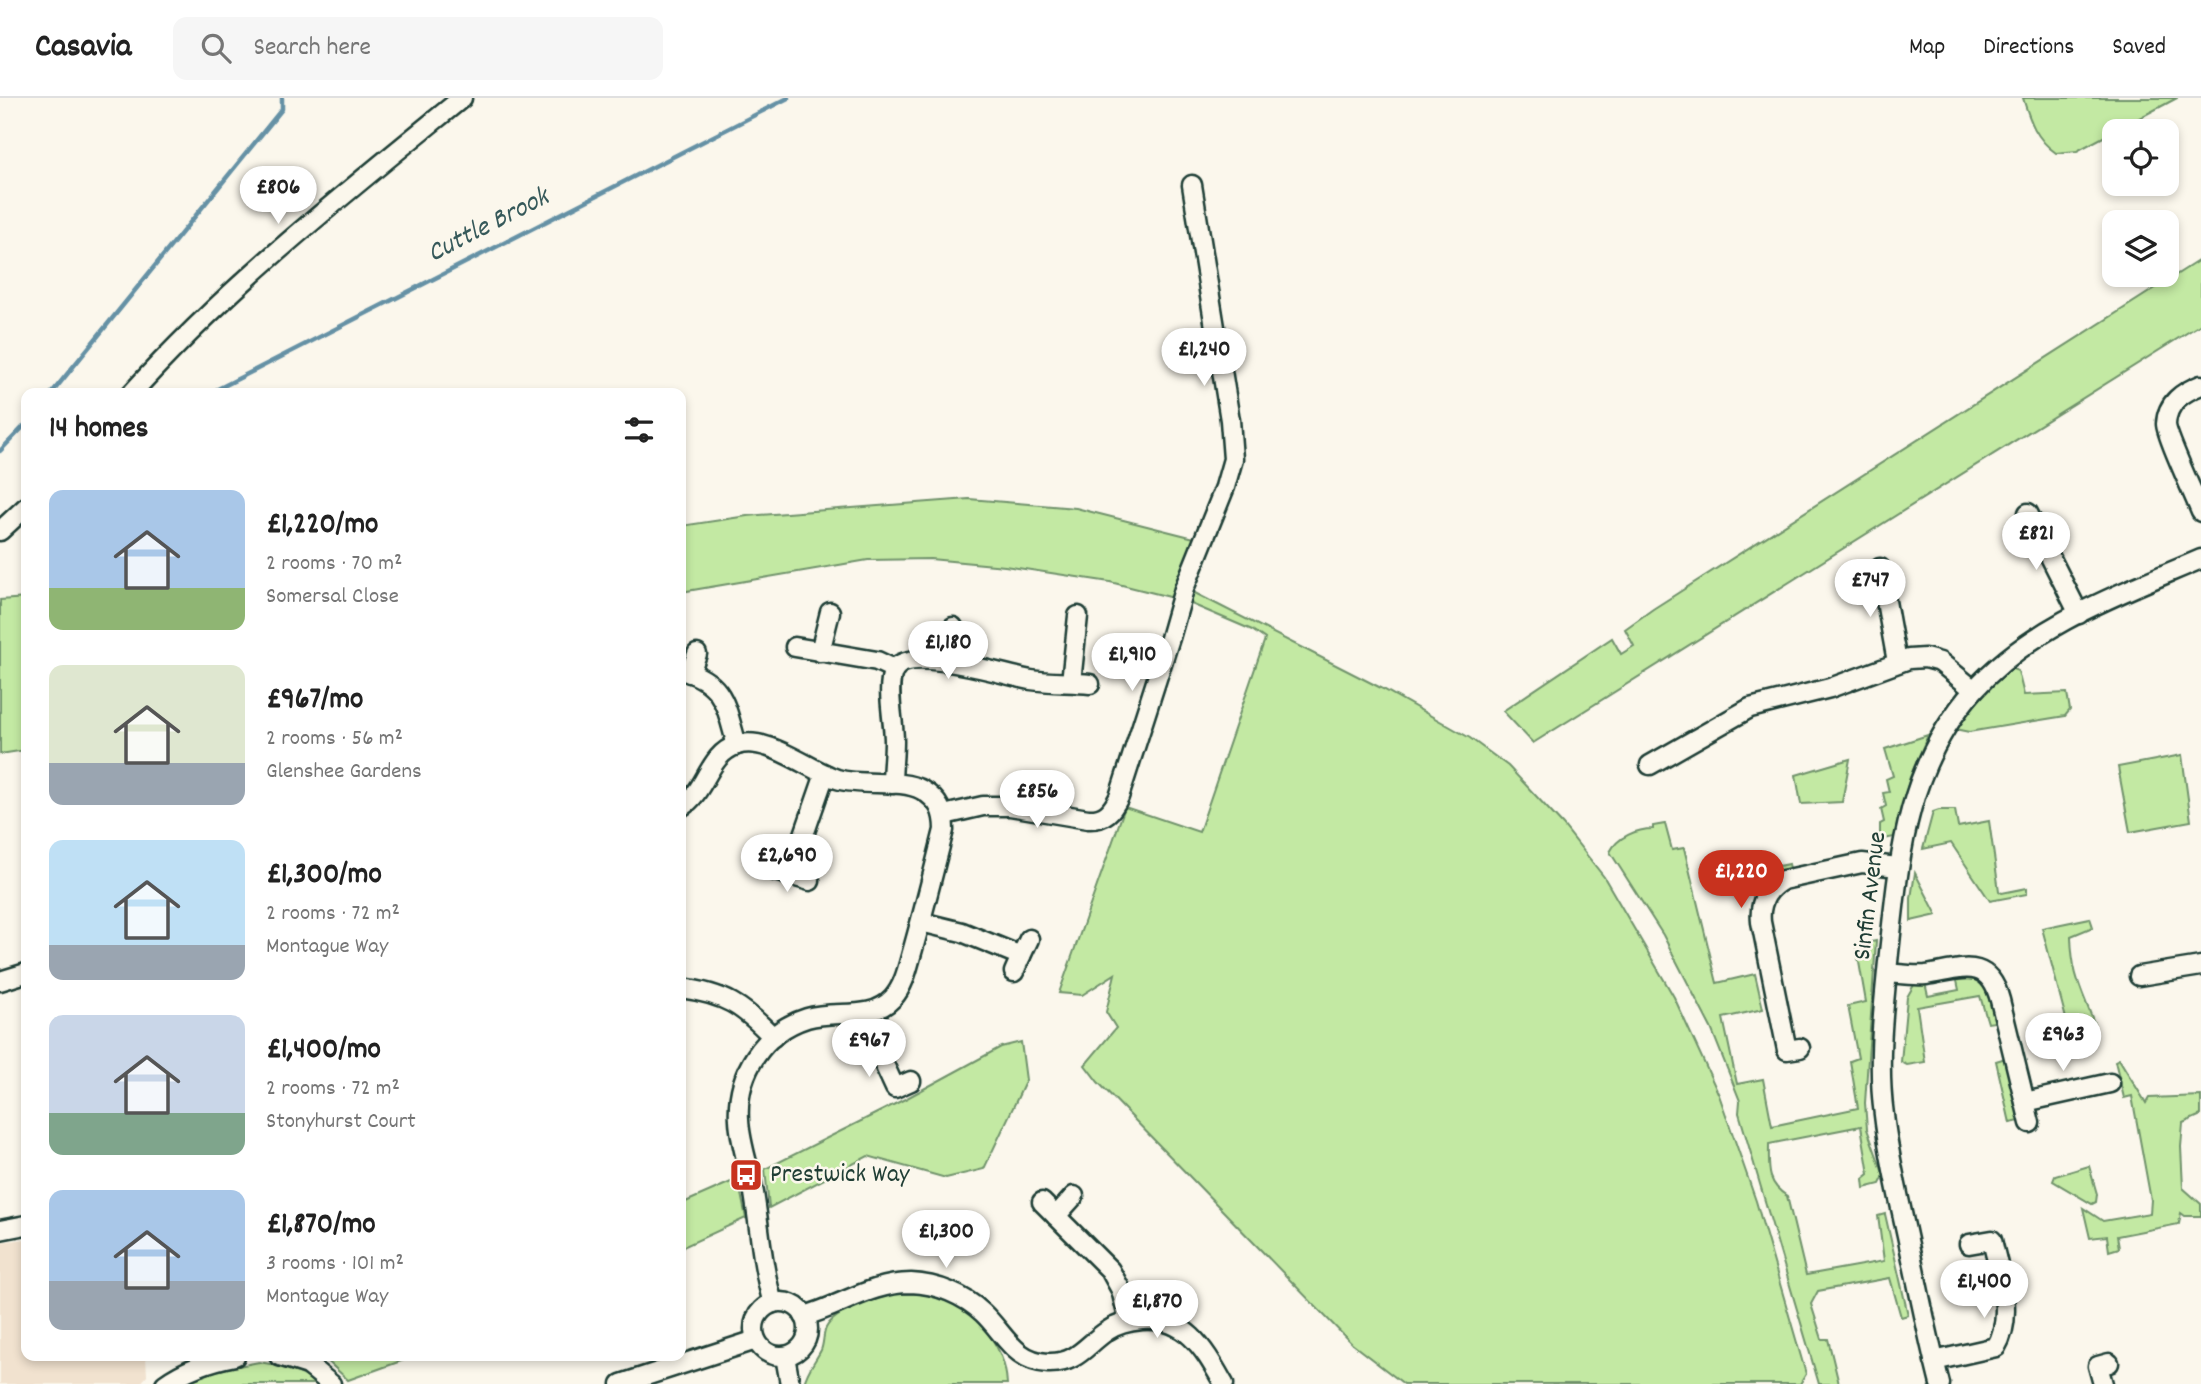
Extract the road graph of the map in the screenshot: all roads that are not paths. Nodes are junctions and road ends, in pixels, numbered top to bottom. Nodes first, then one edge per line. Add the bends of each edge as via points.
1 (462, 98) edge
2 (1192, 185) dead end
3 (2201, 385) edge
4 (137, 388) edge
5 (21, 512) edge
6 (2201, 512) edge
7 (2028, 513) dead end
8 (0, 531) edge
9 (2201, 559) edge
10 (1880, 568) dead end
11 (830, 612) dead end
12 (2079, 614) junction
13 (1078, 616) dead end
14 (953, 628) dead end
15 (794, 647) dead end
16 (820, 652) junction
17 (697, 654) dead end
18 (949, 661) junction
19 (1898, 662) junction
20 (894, 668) junction
21 (686, 670) edge
22 (686, 671) edge
23 (1070, 682) junction
24 (1090, 684) dead end
25 (1974, 690) junction
26 (737, 745) junction
27 (1650, 765) dead end
28 (825, 774) junction
29 (892, 785) junction
30 (686, 803) edge
31 (944, 815) junction
32 (1898, 867) junction
33 (810, 881) dead end
34 (921, 922) junction
35 (1029, 939) dead end
36 (2201, 966) edge
37 (1887, 973) junction
38 (21, 975) edge
39 (2138, 976) dead end
40 (0, 981) edge
41 (686, 989) edge
42 (867, 1013) junction
43 (773, 1037) junction
44 (1800, 1048) dead end
45 (2110, 1083) dead end
46 (895, 1089) dead end
47 (2025, 1102) junction
48 (2030, 1123) dead end
49 (1074, 1196) dead end
50 (1042, 1202) dead end
51 (1056, 1216) junction
52 (21, 1226) edge
53 (0, 1230) edge
54 (1969, 1244) dead end
55 (773, 1303) junction
56 (804, 1315) junction
57 (1129, 1321) junction
58 (756, 1340) junction
59 (785, 1356) junction
60 (215, 1361) edge
61 (295, 1361) edge
62 (1934, 1361) junction
63 (2109, 1363) dead end
64 (164, 1384) edge
65 (331, 1384) edge
66 (621, 1384) edge
67 (790, 1384) edge
68 (1224, 1384) edge
69 (1941, 1384) edge
70 (2103, 1384) edge

1 - 4 street via 303,230
2 - 31 street via 1233,458 1184,589 1119,797 1101,819 1010,806 983,806
3 - 6 street via 2185,391 2171,405 2166,426
5 - 8 street
7 - 12 street
9 - 12 street, Sinfin Avenue
10 - 19 street
11 - 16 street
12 - 25 street, Sinfin Avenue via 2009,656
13 - 23 street
14 - 18 street
15 - 16 street
16 - 20 street
17 - 21 street
18 - 20 street via 911,660
18 - 23 street via 1006,676
19 - 25 street via 1935,660
19 - 27 street via 1830,688 1750,708
20 - 29 street
22 - 26 street via 700,675 716,689
23 - 24 street
25 - 32 street, Sinfin Avenue via 1944,730 1919,778
26 - 28 street via 758,743
26 - 30 street via 716,759 697,794
28 - 29 street via 855,783
28 - 33 street via 783,873
29 - 31 street via 922,790 940,805
31 - 34 street
32 - 37 street, Sinfin Avenue
32 - 44 street via 1862,863 1783,880 1763,900 1761,922 1787,1051
34 - 35 street via 962,932 1018,964
34 - 42 street via 902,985 887,1004
36 - 39 street
37 - 47 street via 1924,975 1970,967 1985,973 1997,988
37 - 62 street, Sinfin Avenue via 1881,1053 1884,1115
38 - 40 street
41 - 43 street via 733,1002 750,1012
42 - 43 street via 820,1014
42 - 46 street via 871,1036
43 - 55 street via 756,1054 745,1075 738,1115
45 - 47 street
47 - 48 street
49 - 51 street
50 - 51 street
51 - 57 street via 1110,1270
52 - 53 street
54 - 62 street via 1992,1240 2004,1298 2001,1338 1996,1347
55 - 56 street via 791,1304
55 - 58 street via 758,1314
56 - 57 street via 878,1287 934,1286 965,1299 984,1314 1018,1353 1048,1363 1079,1356 1105,1332
56 - 59 street via 806,1340
57 - 68 street via 1158,1321 1185,1330 1205,1350
58 - 59 street via 768,1353
58 - 66 street
59 - 67 street
60 - 64 street
61 - 65 street via 308,1365
62 - 69 street, Sinfin Avenue
63 - 70 street via 2098,1366

